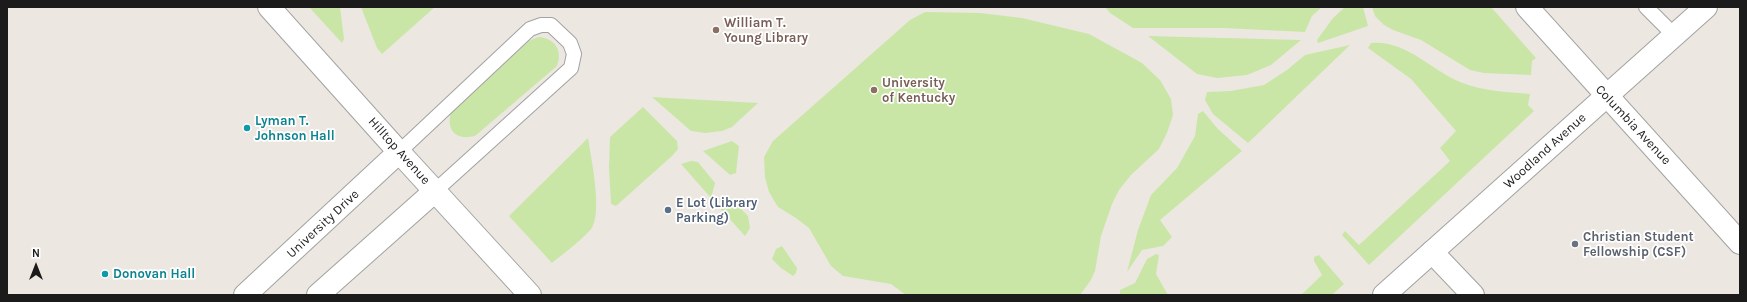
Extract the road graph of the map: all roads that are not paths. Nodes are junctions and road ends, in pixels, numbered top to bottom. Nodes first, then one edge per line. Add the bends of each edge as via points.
1 (269, 7) edge
2 (1527, 7) edge
3 (1646, 7) edge
4 (1706, 7) edge
5 (1674, 35) junction
6 (1606, 96) junction
7 (399, 152) junction
8 (435, 191) junction
9 (1740, 243) edge
10 (1432, 252) junction
11 (245, 295) edge
12 (318, 295) edge
13 (530, 295) edge
14 (1384, 295) edge
15 (1473, 295) edge

1 - 7 street, Hilltop Avenue
2 - 6 street, Columbia Avenue
3 - 5 lane
4 - 5 street, Woodland Avenue
5 - 6 street, Woodland Avenue
6 - 9 street, Columbia Avenue
6 - 10 street, Woodland Avenue
7 - 8 street, Hilltop Avenue
7 - 8 lane via 530,29 550,25 570,43 574,54 571,68
7 - 11 street, University Drive
8 - 12 street
8 - 13 street, Hilltop Avenue
10 - 14 street, Woodland Avenue
10 - 15 street

